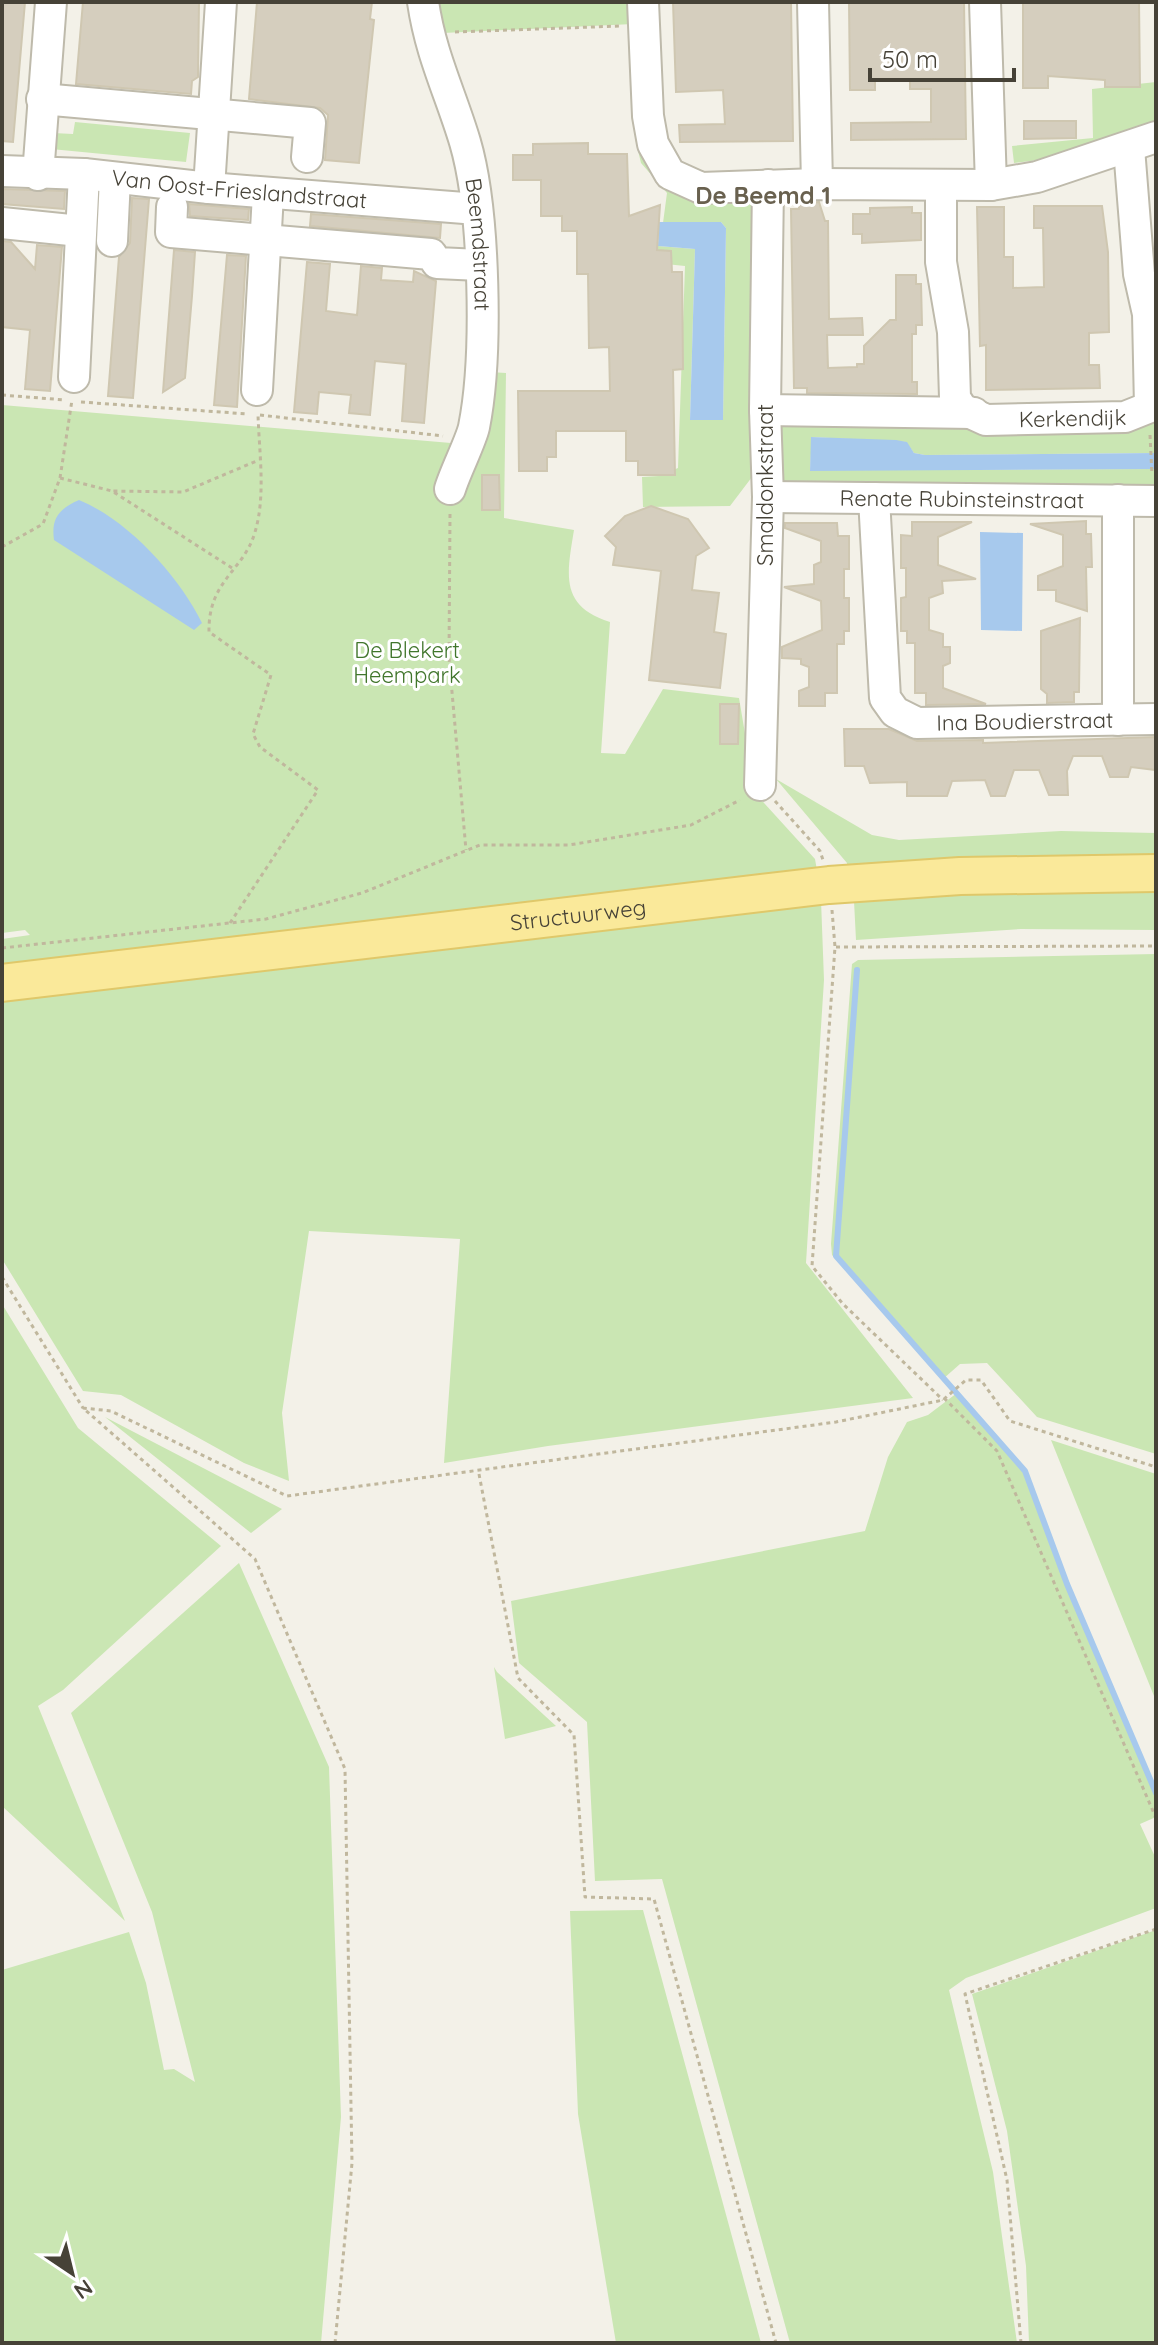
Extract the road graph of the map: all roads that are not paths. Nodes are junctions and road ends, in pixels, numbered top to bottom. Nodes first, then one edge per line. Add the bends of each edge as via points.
1 (51, 2) edge
2 (221, 2) edge
3 (423, 2) edge
4 (813, 2) edge
5 (985, 2) edge
6 (644, 14) edge
7 (42, 99) junction
8 (211, 112) junction
9 (1143, 142) edge
10 (307, 157) dead end
11 (2, 171) edge
12 (84, 174) junction
13 (38, 175) junction
14 (115, 178) junction
15 (817, 184) junction
16 (768, 185) junction
17 (941, 185) junction
18 (991, 185) junction
19 (209, 188) junction
20 (268, 194) junction
21 (172, 207) dead end
22 (477, 209) junction
23 (2, 223) edge
24 (80, 231) junction
25 (265, 240) junction
26 (112, 241) dead end
27 (480, 265) junction
28 (73, 389) road end
29 (257, 402) road end
30 (765, 410) junction
31 (974, 413) junction
32 (1152, 416) edge
33 (450, 489) road end
34 (1154, 490) edge
35 (768, 497) junction
36 (874, 498) junction
37 (1118, 500) junction
38 (1156, 719) edge
39 (1118, 720) junction
40 (760, 785) road end
41 (1156, 873) edge
42 (2, 983) edge

1 - 7 street
2 - 8 street
3 - 22 street, Beemdstraat via 428,34 465,142
4 - 15 street
5 - 18 street
6 - 16 street, Kerkendijk via 653,144 670,174 701,188
7 - 8 street
7 - 13 street
8 - 10 street via 310,123
8 - 19 street
9 - 18 street, Kerkendijk via 1037,177
9 - 32 street, Kerkendijk via 1139,274 1148,314
11 - 13 street, Van Oost-Frieslandstraat
12 - 13 street, Van Oost-Frieslandstraat
12 - 14 street, Van Oost-Frieslandstraat
12 - 24 street
14 - 19 street, Van Oost-Frieslandstraat
14 - 26 street
15 - 16 street, Kerkendijk
15 - 17 street, Kerkendijk
16 - 30 street, Smaldonkstraat
17 - 18 street, Kerkendijk
17 - 31 street via 941,262 952,319 955,398 962,409
19 - 20 street, Van Oost-Frieslandstraat
20 - 22 street, Van Oost-Frieslandstraat
20 - 25 street
21 - 25 street via 171,232
22 - 27 street, Beemdstraat
23 - 24 street
24 - 28 street
25 - 27 street via 431,254 437,263
25 - 29 street
27 - 33 street, Beemdstraat via 481,354 473,430
30 - 31 street
30 - 35 street, Smaldonkstraat
31 - 32 street, Kerkendijk via 986,420
34 - 37 street, Renate Rubinsteinstraat
35 - 36 street, Renate Rubinsteinstraat
35 - 40 street, Smaldonkstraat
36 - 37 street, Renate Rubinsteinstraat
36 - 39 street, Ina Boudierstraat via 885,698 895,712 917,723
37 - 39 street
38 - 39 street, Ina Boudierstraat
41 - 42 main road, Structuurweg via 960,876 829,885

